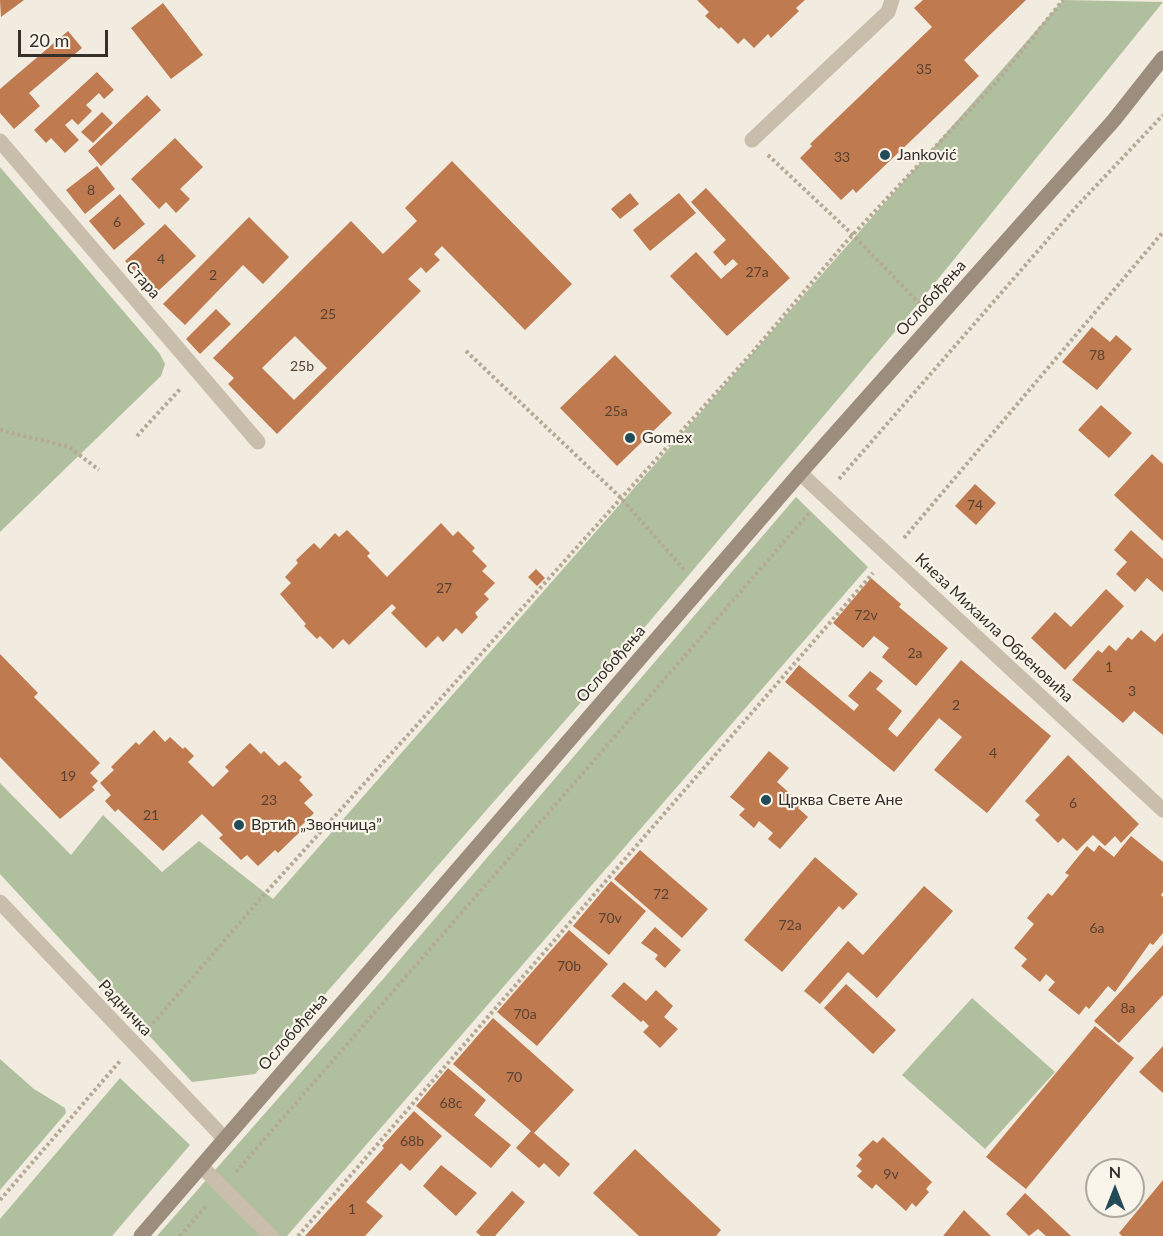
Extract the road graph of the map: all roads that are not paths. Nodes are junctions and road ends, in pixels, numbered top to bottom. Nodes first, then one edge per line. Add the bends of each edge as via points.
1 (892, 0) edge
2 (1163, 57) edge
3 (1163, 72) edge
4 (1113, 120) junction
5 (752, 140) road end
6 (0, 141) edge
7 (258, 442) dead end
8 (800, 473) junction
9 (1163, 810) edge
10 (0, 902) edge
11 (224, 1138) junction
12 (201, 1167) junction
13 (141, 1236) edge
14 (271, 1236) edge

1 - 5 street via 888,12
2 - 4 street, Ослобођења
3 - 4 street, Ослобођења
4 - 8 street, Ослобођења
6 - 7 street, Стара
8 - 9 street, Кнеза Михаила Обреновића
8 - 11 street, Ослобођења
10 - 11 street, Радничка
11 - 12 street, Ослобођења
12 - 13 street, Ослобођења
12 - 14 street

